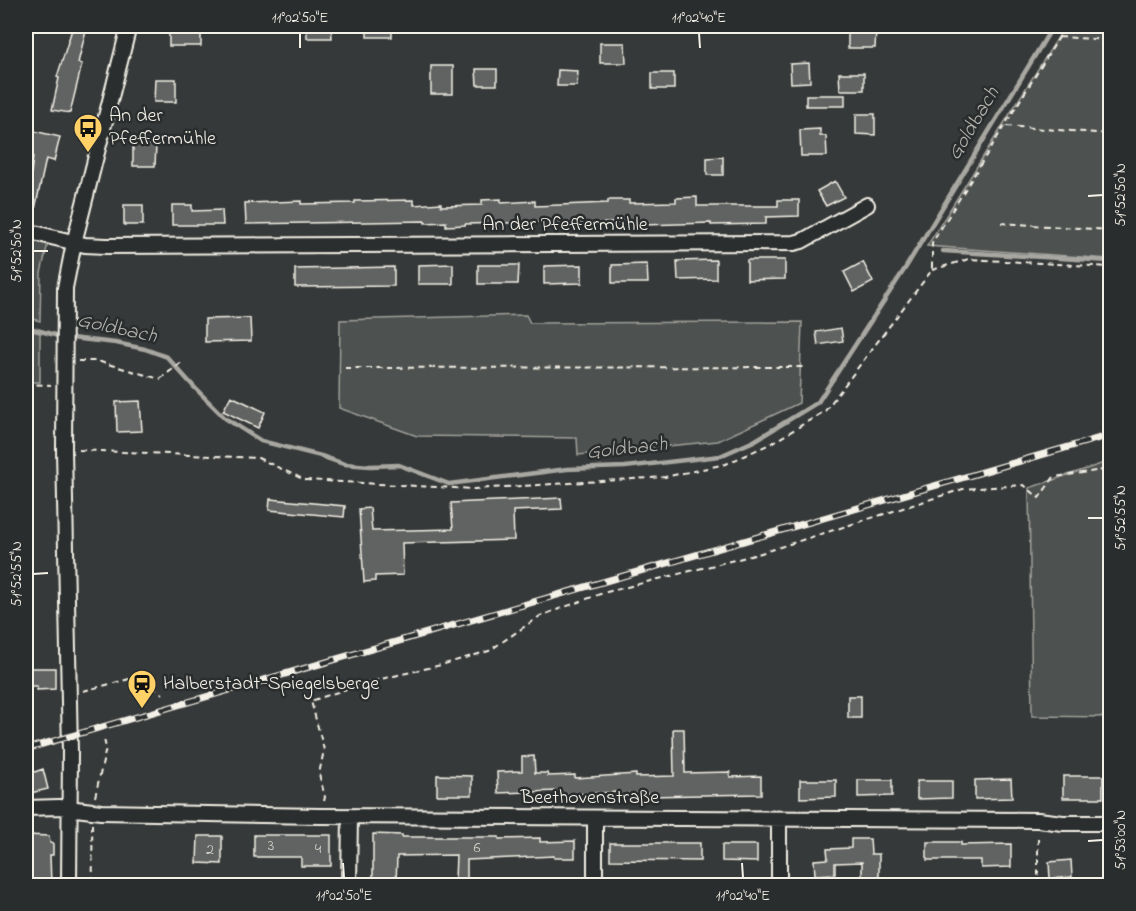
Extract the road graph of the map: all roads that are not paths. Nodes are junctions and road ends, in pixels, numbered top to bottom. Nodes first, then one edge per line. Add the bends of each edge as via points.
1 (129, 26) edge
2 (867, 205) dead end
3 (26, 231) edge
4 (74, 243) junction
5 (26, 808) edge
6 (69, 809) junction
7 (350, 816) junction
8 (596, 818) junction
9 (779, 819) junction
10 (1110, 824) edge
11 (69, 885) edge
12 (349, 885) edge
13 (596, 885) edge
14 (779, 885) edge

1 - 4 street
2 - 4 street, An der Pfeffermühle via 794,243
3 - 4 street, An der Pfeffermühle
4 - 6 street via 65,288
5 - 6 street, Beethovenstraße
6 - 7 street, Beethovenstraße
6 - 11 street
7 - 8 street, Beethovenstraße
7 - 12 street
8 - 9 street, Beethovenstraße
8 - 13 street
9 - 10 street, Beethovenstraße
9 - 14 street

